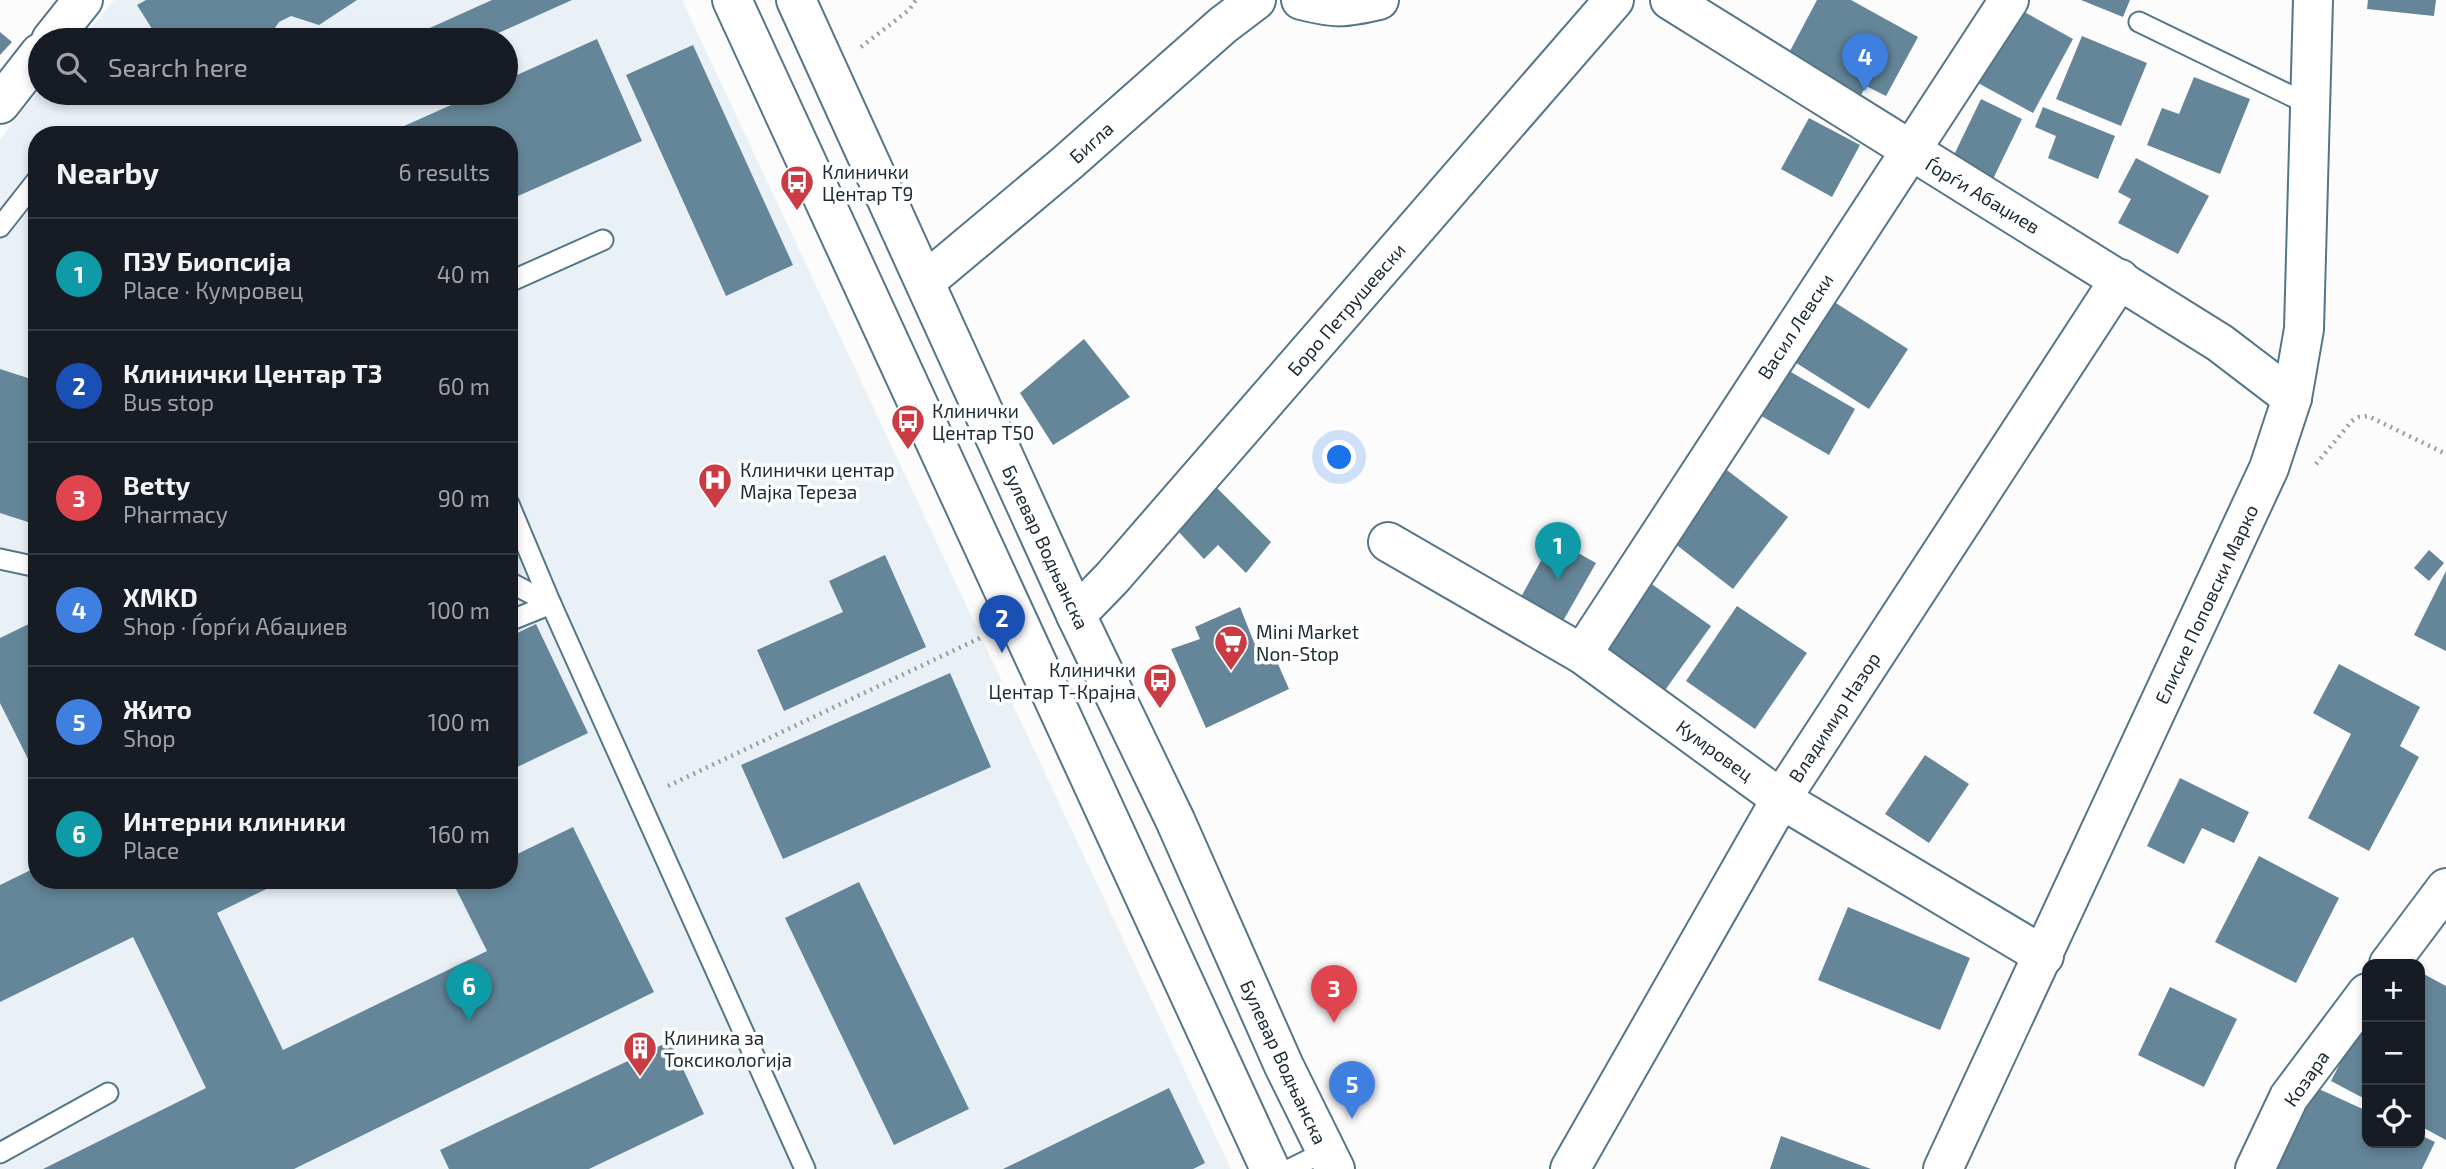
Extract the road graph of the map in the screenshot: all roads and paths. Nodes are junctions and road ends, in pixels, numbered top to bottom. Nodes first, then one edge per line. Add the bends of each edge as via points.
1 (83, 0) edge
2 (732, 0) edge
3 (796, 0) edge
4 (916, 0) edge
5 (1256, 0) edge
6 (1301, 0) edge
7 (1379, 0) edge
8 (1614, 0) edge
9 (1670, 0) edge
10 (2009, 0) edge
11 (2313, 0) edge
12 (2138, 22) dead end
13 (61, 28) edge
14 (28, 69) edge
15 (829, 72) junction
16 (0, 104) edge
17 (2310, 105) junction
18 (1909, 150) junction
19 (28, 191) edge
20 (0, 227) edge
21 (603, 240) dead end
22 (518, 278) edge
23 (2120, 279) junction
24 (925, 282) junction
25 (2292, 398) junction
26 (2446, 454) edge
27 (2269, 468) junction
28 (518, 525) edge
29 (1388, 542) dead end
30 (0, 559) edge
31 (28, 565) edge
32 (518, 587) edge
33 (551, 604) junction
34 (1076, 615) junction
35 (518, 617) edge
36 (992, 632) dead end
37 (1583, 653) junction
38 (1781, 799) junction
39 (639, 800) junction
40 (2446, 888) edge
41 (2044, 956) junction
42 (2393, 959) edge
43 (2362, 1000) edge
44 (108, 1094) dead end
45 (0, 1153) edge
46 (1330, 1160) edge
47 (805, 1169) edge
48 (1270, 1169) edge
49 (1290, 1169) edge
50 (1570, 1169) edge
51 (1943, 1169) edge
52 (2255, 1169) edge

1 - 13 street
2 - 48 street
3 - 15 street, Булевар Водњанска
4 - 15 path
5 - 24 street, Бигла
6 - 7 street via 1342,8
8 - 34 street, Боро Петрушевски
9 - 18 street, Ѓорѓи Абаџиев
10 - 18 street, Васил Левски
11 - 17 street, Елисие Поповски Марко
12 - 17 lane
14 - 16 street
15 - 24 street, Булевар Водњанска
17 - 25 street, Елисие Поповски Марко via 2304,329
18 - 23 street, Ѓорѓи Абаџиев
18 - 37 street, Васил Левски
19 - 20 lane
21 - 22 lane
23 - 25 street, Ѓорѓи Абаџиев via 2220,343
23 - 38 street, Владимир Назор
24 - 34 street, Булевар Водњанска
25 - 27 street, Елисие Поповски Марко
26 - 27 path via 2368,416 2353,421 2302,481
27 - 41 street, Елисие Поповски Марко
28 - 33 lane
29 - 37 street, Кумровец
30 - 31 lane
32 - 33 lane
33 - 35 lane
33 - 39 lane
34 - 46 street, Булевар Водњанска
36 - 39 path
37 - 38 street, Кумровец
38 - 41 street, Кумровец
38 - 50 street, Владимир Назор
39 - 47 lane
40 - 42 street
41 - 51 street, Елисие Поповски Марко
43 - 52 street, Козара via 2289,1097
44 - 45 lane
46 - 49 lane

